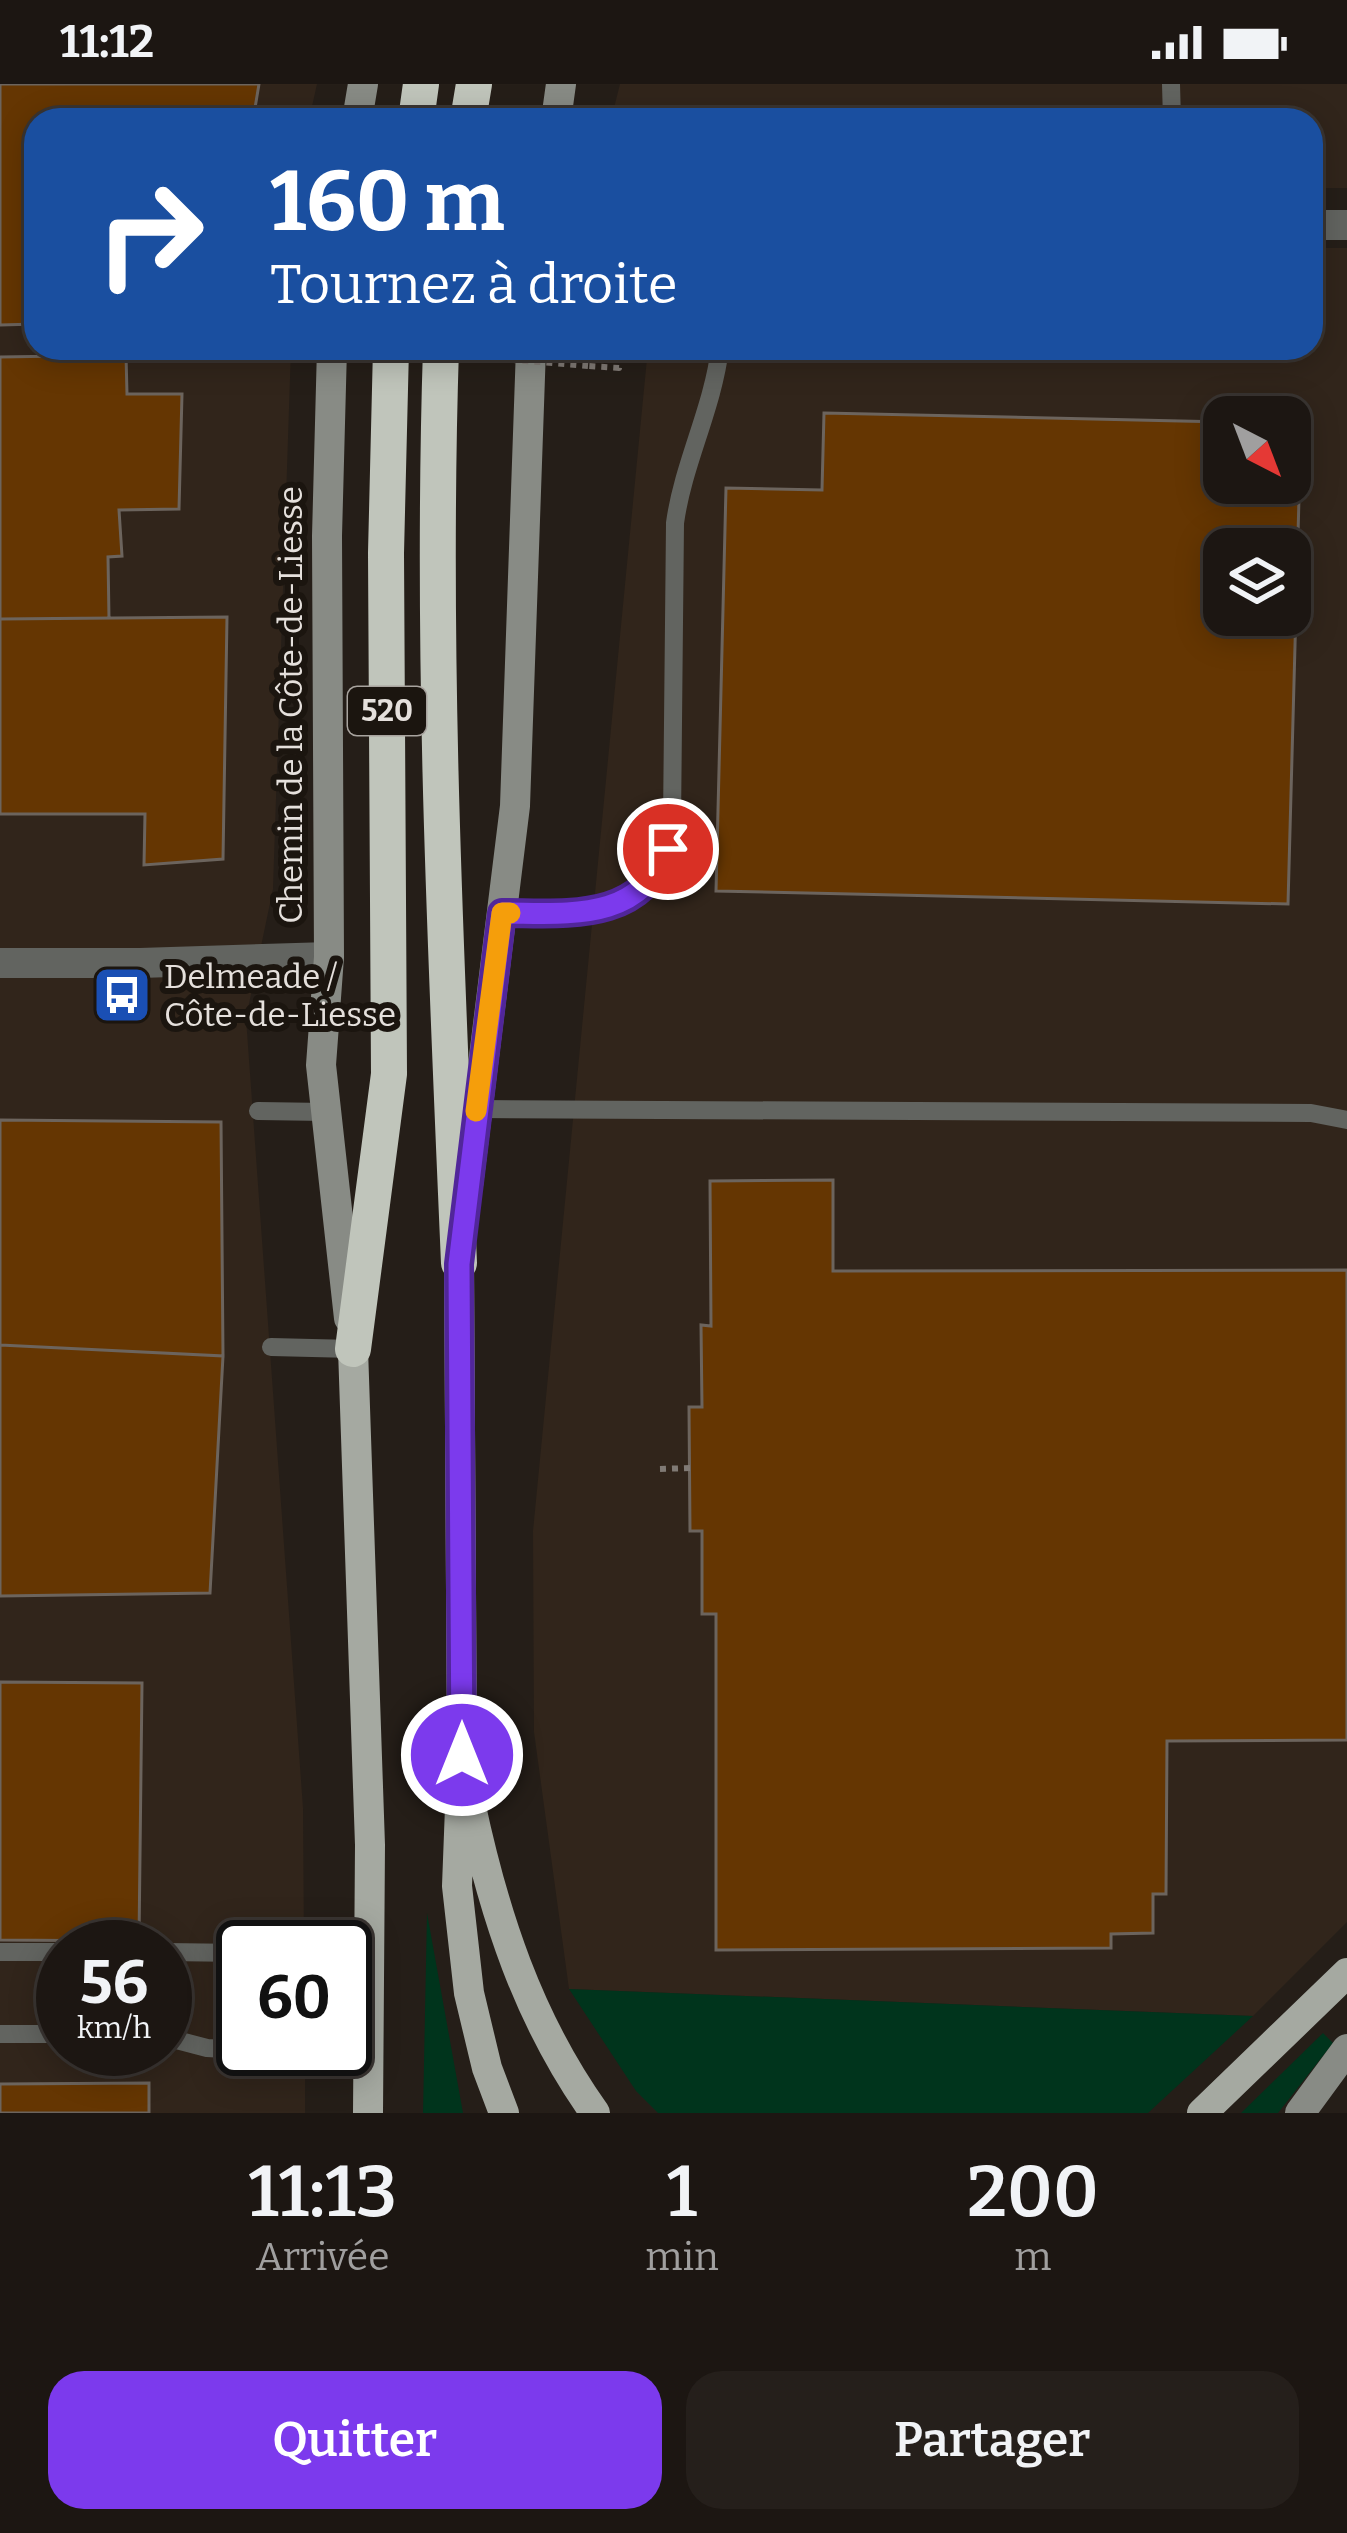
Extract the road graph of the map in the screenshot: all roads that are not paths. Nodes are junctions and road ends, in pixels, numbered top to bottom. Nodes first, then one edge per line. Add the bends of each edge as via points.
1 (332, 360) edge
2 (391, 360) edge
3 (441, 360) edge
4 (543, 360) edge
5 (718, 360) edge
6 (502, 913) junction
7 (329, 957) junction
8 (0, 963) edge
9 (477, 1109) junction
10 (258, 1111) dead end
11 (326, 1112) junction
12 (1347, 1120) edge
13 (459, 1264) junction
14 (271, 1347) dead end
15 (352, 1348) junction
16 (462, 1755) junction
17 (361, 1920) edge
18 (0, 1952) edge
19 (36, 1952) edge
20 (1347, 1972) edge
21 (36, 2034) edge
22 (0, 2035) edge
23 (1347, 2049) edge
24 (368, 2076) edge
25 (368, 2113) edge
26 (504, 2113) edge
27 (596, 2113) edge
28 (1202, 2113) edge
29 (1300, 2113) edge

1 - 7 main road, Chemin de la Côte-de-Liesse
2 - 15 highway, Chemin de la Côte-de-Liesse / 520 via 388,1074
3 - 13 highway, 520 via 439,785
4 - 6 main road
5 - 6 lane via 675,524 668,849 647,884 614,906
6 - 9 main road
7 - 8 street
7 - 11 main road, Chemin de la Côte-de-Liesse
9 - 12 lane via 1311,1113
9 - 13 main road
10 - 11 lane
11 - 15 main road, Chemin de la Côte-de-Liesse
13 - 16 main road
14 - 15 lane
15 - 17 main road, Chemin de la Côte-de-Liesse via 370,1845
16 - 26 main road via 463,1956
16 - 27 main road via 520,1978 556,2055
18 - 19 lane
20 - 28 main road
21 - 22 lane
23 - 29 main road
24 - 25 main road, Chemin de la Côte-de-Liesse

